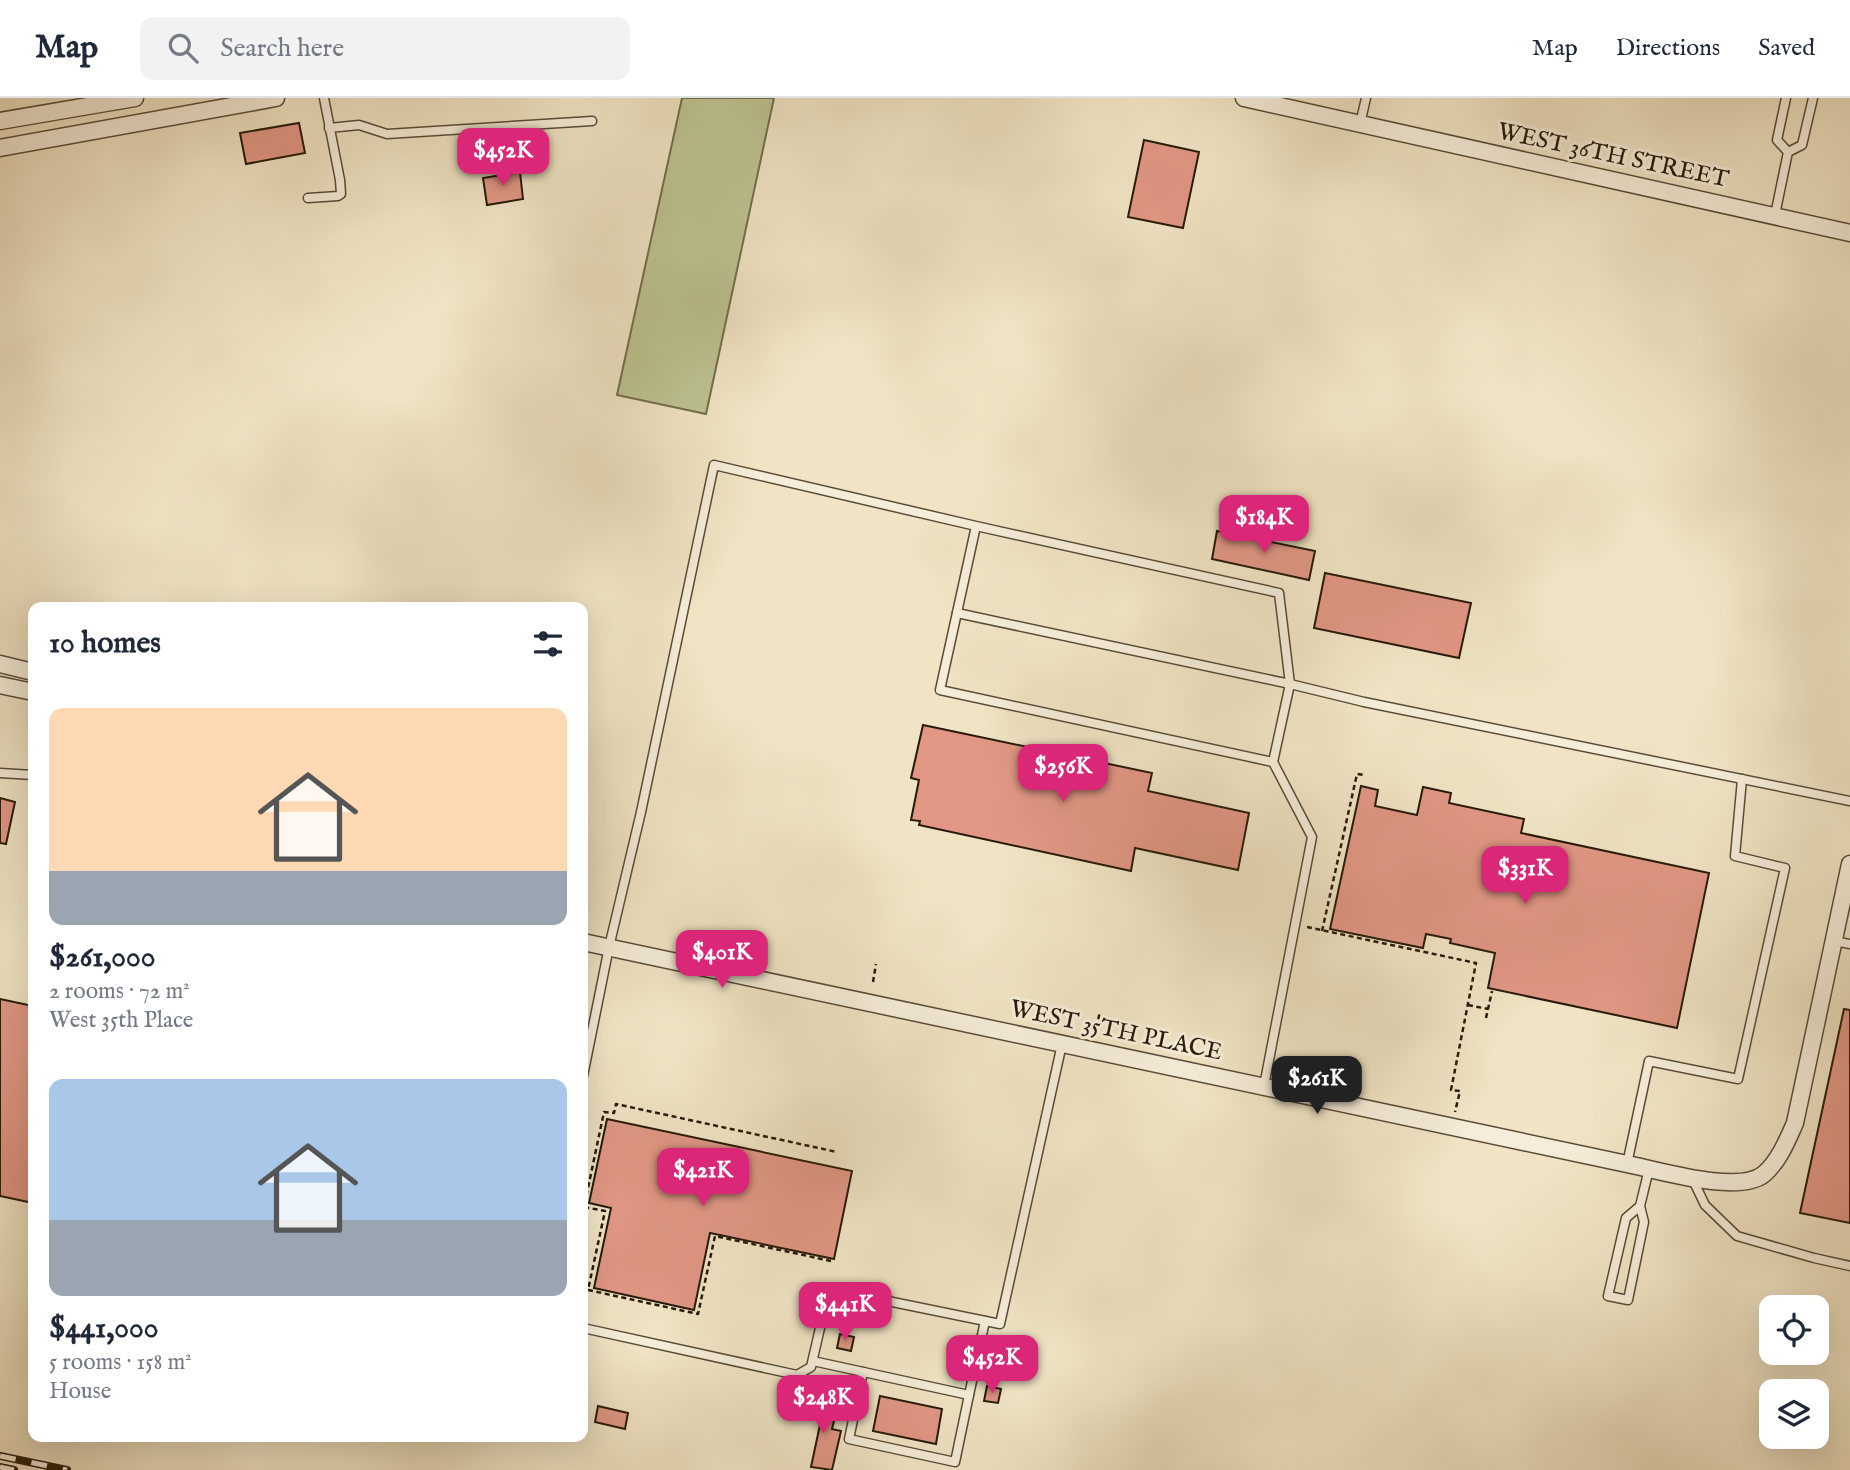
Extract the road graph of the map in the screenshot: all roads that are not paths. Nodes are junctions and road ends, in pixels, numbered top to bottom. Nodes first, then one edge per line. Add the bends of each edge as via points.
1 (135, 98) edge
2 (276, 98) edge
3 (324, 98) edge
4 (1244, 98) edge
5 (1366, 98) edge
6 (1786, 98) edge
7 (1813, 98) edge
8 (0, 121) edge
9 (592, 121) dead end
10 (1360, 124) junction
11 (330, 128) junction
12 (0, 148) edge
13 (1788, 152) junction
14 (308, 198) dead end
15 (1775, 215) junction
16 (1850, 233) edge
17 (976, 526) junction
18 (957, 613) junction
19 (0, 664) edge
20 (28, 671) edge
21 (1290, 684) junction
22 (0, 685) edge
23 (28, 691) edge
24 (1273, 762) junction
25 (0, 773) edge
26 (28, 775) edge
27 (1742, 779) junction
28 (1850, 801) edge
29 (1850, 864) edge
30 (1842, 942) edge
31 (588, 943) edge
32 (609, 947) junction
33 (1062, 1043) junction
34 (588, 1051) edge
35 (1264, 1086) junction
36 (1627, 1164) junction
37 (1649, 1168) junction
38 (1692, 1177) junction
39 (1640, 1206) junction
40 (1850, 1266) edge
41 (985, 1321) junction
42 (588, 1329) edge
43 (813, 1361) junction
44 (863, 1372) junction
45 (969, 1395) junction

1 - 8 street
2 - 12 street
3 - 11 lane
4 - 10 street, WEST 36TH STREET
5 - 10 lane
6 - 13 lane via 1777,140
7 - 13 lane via 1802,145
9 - 11 lane via 387,134 359,125
10 - 15 street, WEST 36TH STREET
11 - 14 lane via 341,194
13 - 15 lane
15 - 16 street, WEST 36TH STREET
17 - 18 lane
17 - 21 lane via 1279,593
17 - 32 lane via 714,465
18 - 21 lane
18 - 24 lane via 940,690
19 - 20 street
21 - 24 lane
21 - 27 lane
22 - 23 street
24 - 35 lane via 1312,837
25 - 26 lane
27 - 28 lane
27 - 36 lane via 1735,856 1785,868 1738,1079 1649,1061
29 - 30 street
30 - 38 street, WEST 35TH PLACE via 1795,1123 1783,1150 1763,1175 1741,1183
31 - 32 street, WEST 35TH PLACE
32 - 33 street, WEST 35TH PLACE
32 - 34 lane
33 - 35 street, WEST 35TH PLACE
33 - 41 lane via 1000,1324
35 - 36 street, WEST 35TH PLACE
36 - 37 street, WEST 35TH PLACE
37 - 38 street, WEST 35TH PLACE
37 - 39 lane
38 - 40 lane via 1705,1205 1737,1236
39 - 39 lane via 1644,1222 1628,1300 1608,1296 1626,1218
41 - 43 lane via 830,1289
41 - 45 lane
42 - 43 lane via 797,1376
43 - 44 lane
44 - 45 lane
44 - 45 lane via 849,1439 955,1462

